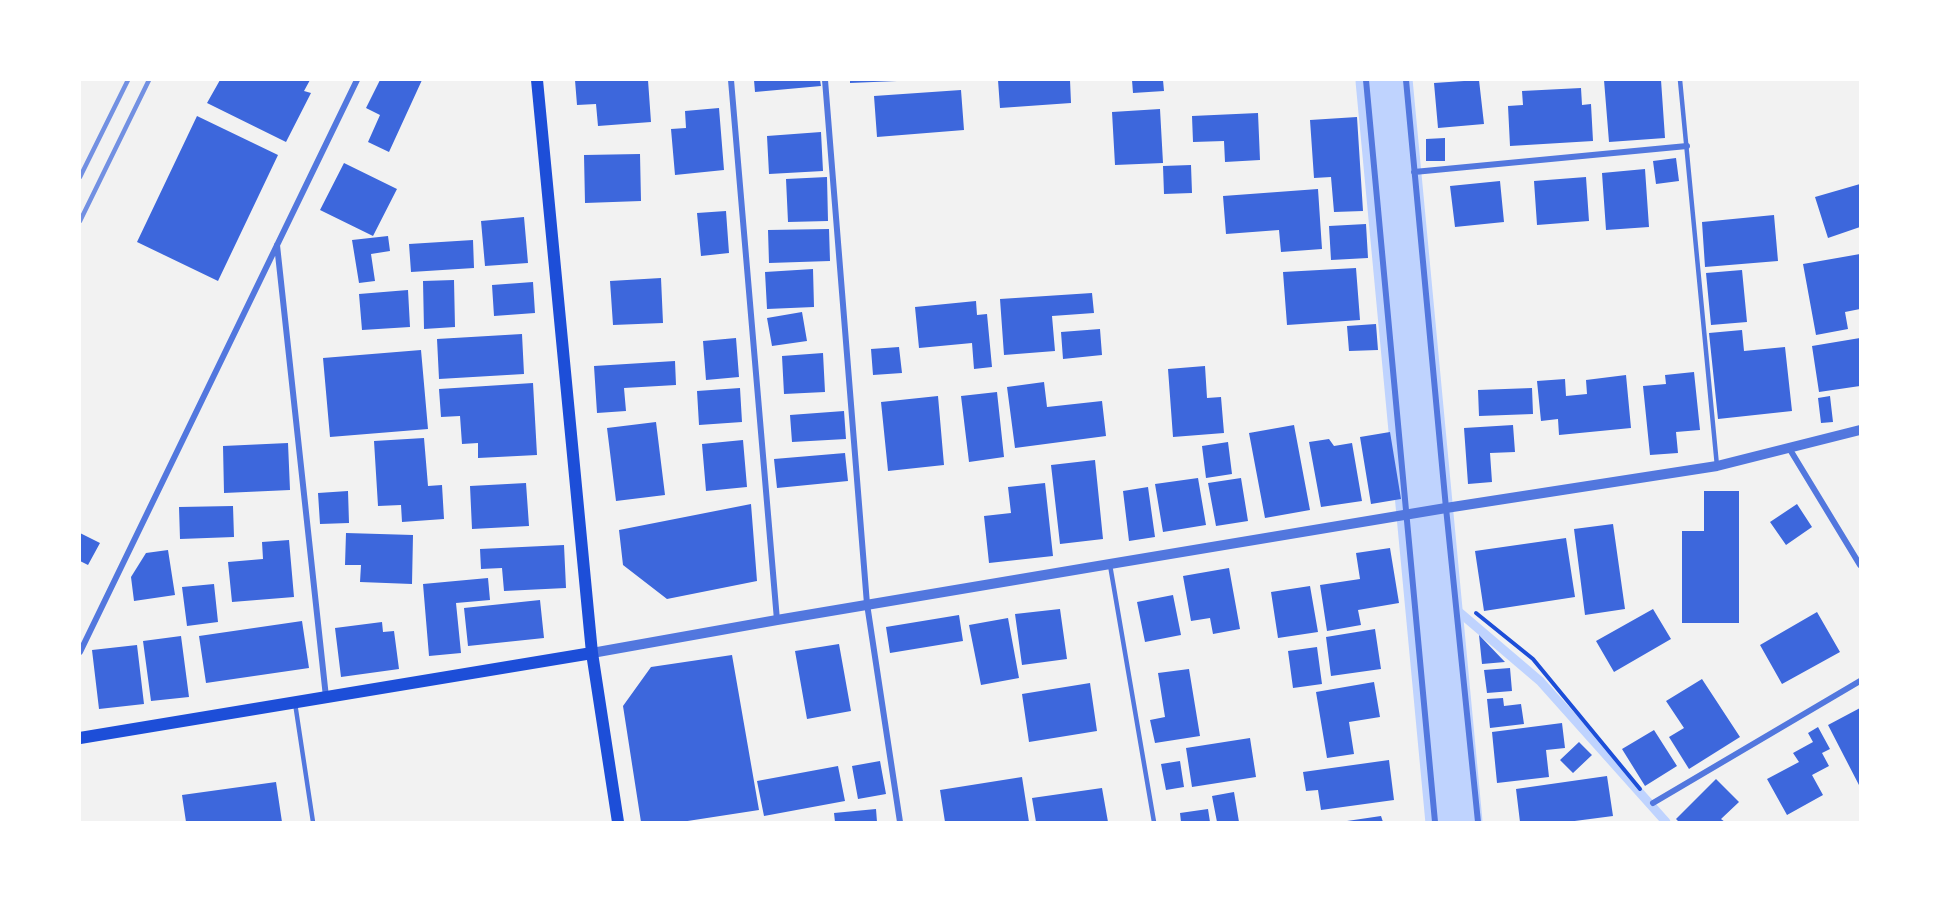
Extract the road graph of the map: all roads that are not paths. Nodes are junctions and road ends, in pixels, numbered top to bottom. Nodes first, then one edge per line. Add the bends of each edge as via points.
1 (357, 80) edge
2 (537, 80) edge
3 (731, 80) edge
4 (825, 80) edge
5 (1366, 80) edge
6 (1406, 80) edge
7 (1680, 80) edge
8 (1687, 146) junction
9 (1414, 172) junction
10 (277, 244) junction
11 (1860, 430) edge
12 (1789, 448) junction
13 (1717, 466) junction
14 (1446, 508) junction
15 (1406, 515) junction
16 (1110, 564) junction
17 (1860, 565) edge
18 (867, 604) junction
19 (777, 620) junction
20 (80, 652) edge
21 (592, 653) junction
22 (1860, 681) edge
23 (326, 697) junction
24 (295, 702) junction
25 (80, 738) edge
26 (1653, 803) road end
27 (313, 822) edge
28 (618, 822) edge
29 (900, 822) edge
30 (1154, 822) edge
31 (1435, 822) edge
32 (1478, 822) edge

1 - 10 street
2 - 21 main road
3 - 19 street
4 - 18 street
5 - 15 street
6 - 9 street
7 - 8 lane
8 - 9 street
8 - 13 lane
9 - 14 street
10 - 20 street
10 - 23 street
11 - 12 street
12 - 13 street
12 - 17 street
13 - 14 street
14 - 15 street
14 - 32 street
15 - 16 street
15 - 31 street
16 - 18 street
16 - 30 lane
18 - 19 street
18 - 29 street
19 - 21 street
21 - 23 main road
21 - 28 main road
22 - 26 street
23 - 24 main road
24 - 25 main road
24 - 27 lane

